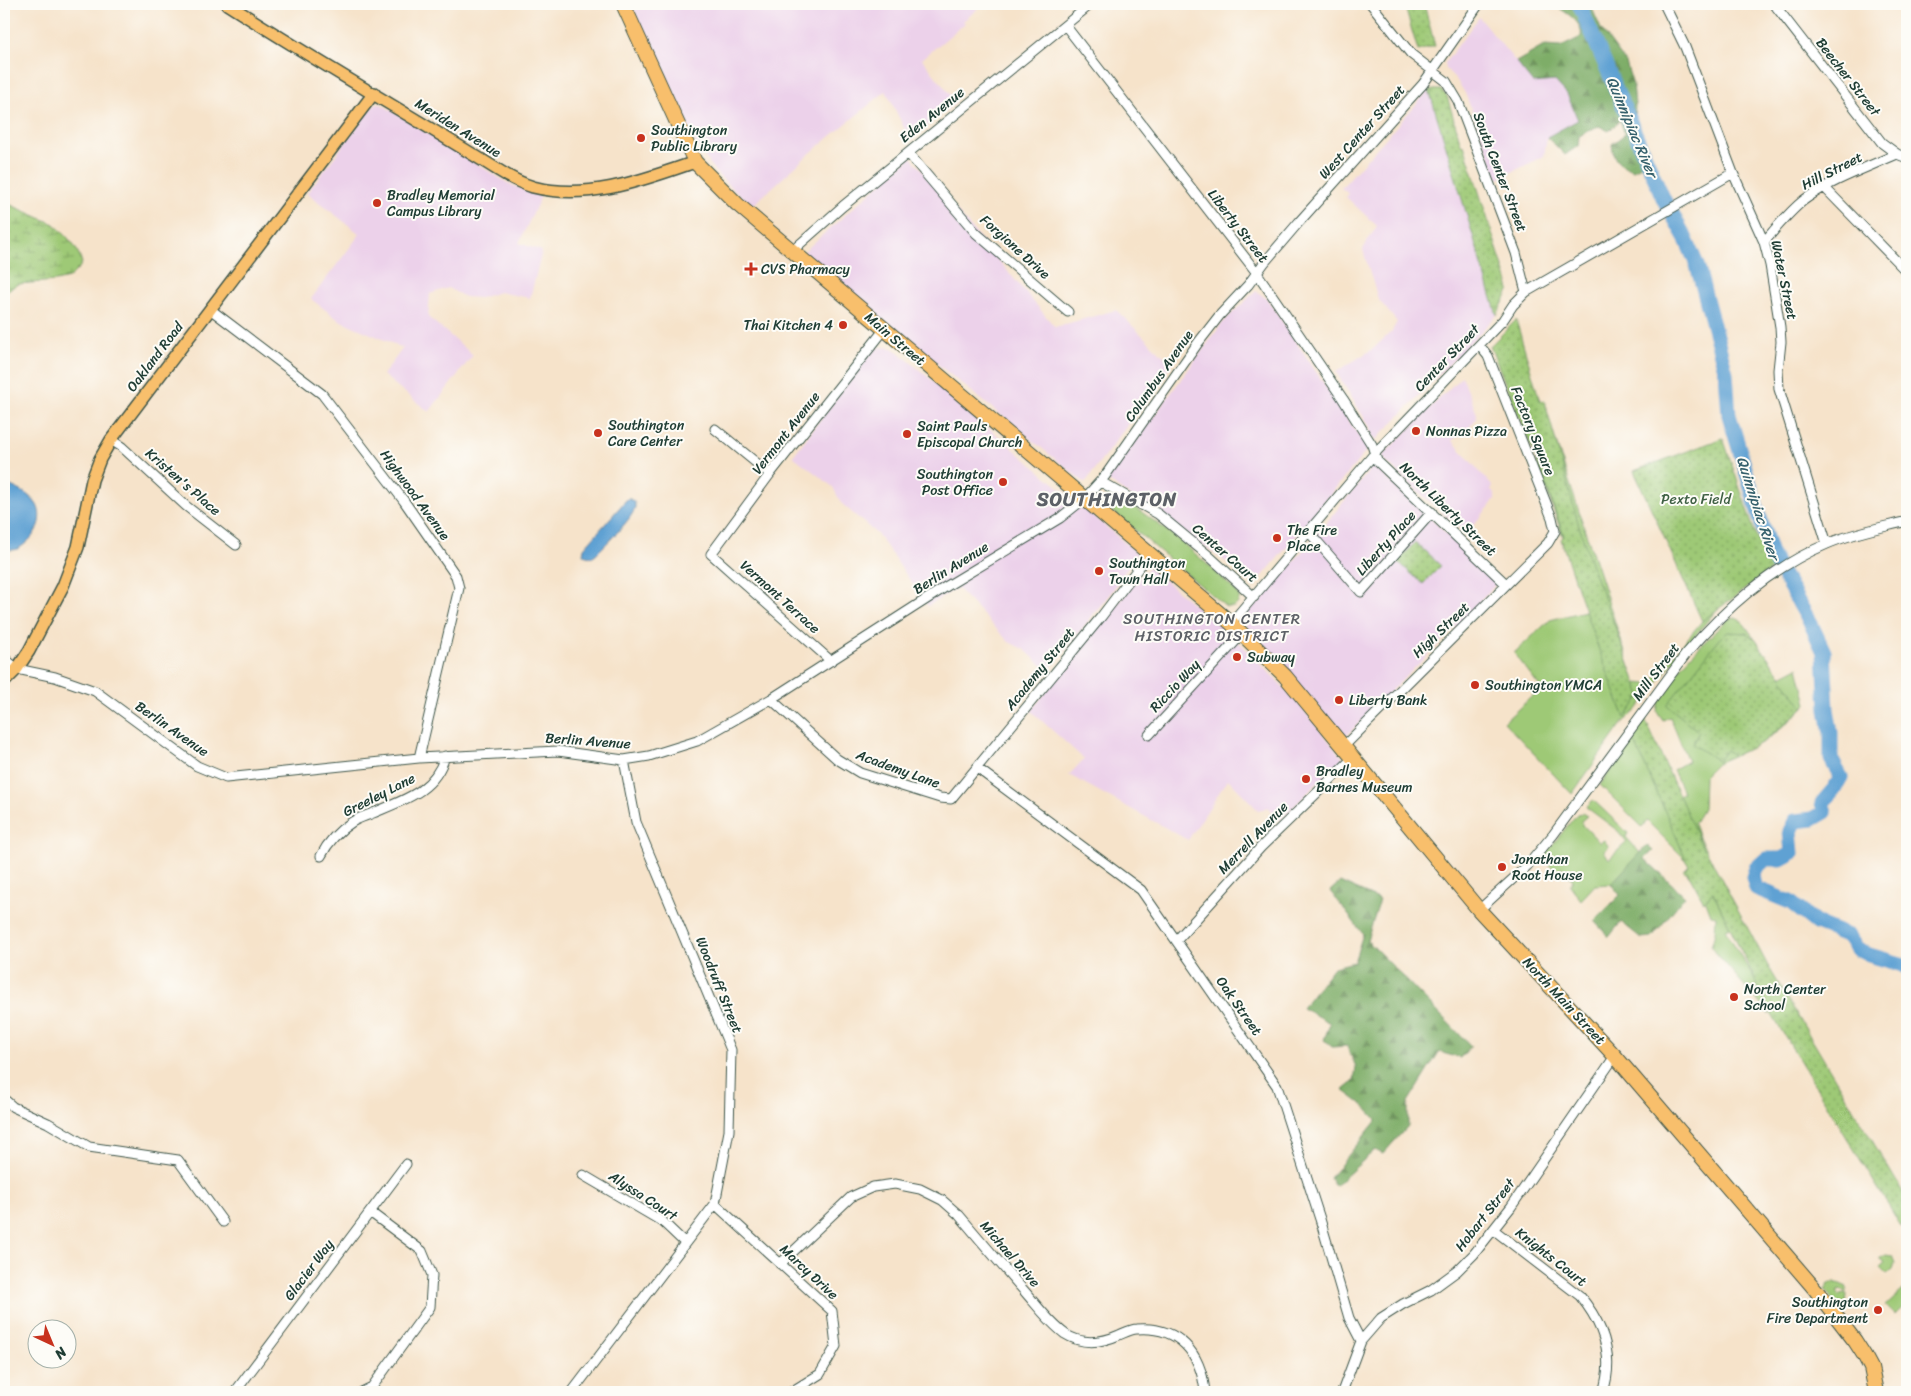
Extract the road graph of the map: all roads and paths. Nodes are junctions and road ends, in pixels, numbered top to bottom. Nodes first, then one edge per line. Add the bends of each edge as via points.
1 (227, 4) edge
2 (623, 4) edge
3 (1091, 4) edge
4 (1371, 4) edge
5 (1479, 4) edge
6 (1664, 4) edge
7 (1774, 4) edge
8 (1065, 25) junction
9 (1432, 71) junction
10 (374, 94) junction
11 (908, 153) junction
12 (1897, 154) junction
13 (1907, 158) edge
14 (695, 162) junction
15 (1734, 173) junction
16 (1824, 187) junction
17 (1764, 242) junction
18 (792, 251) junction
19 (1907, 272) edge
20 (1257, 273) junction
21 (1526, 292) junction
22 (210, 309) junction
23 (1068, 312) dead end
24 (884, 330) junction
25 (1479, 345) junction
26 (715, 429) dead end
27 (112, 440) junction
28 (1374, 453) junction
29 (770, 474) junction
30 (1101, 482) junction
31 (1085, 498) junction
32 (1432, 512) junction
33 (1907, 520) edge
34 (1555, 531) joint
35 (1310, 532) junction
36 (1827, 544) junction
37 (236, 545) dead end
38 (711, 554) joint
39 (1149, 554) junction
40 (1506, 584) junction
41 (1254, 597) junction
42 (1231, 623) junction
43 (1242, 634) junction
44 (4, 658) edge
45 (831, 661) junction
46 (16, 669) junction
47 (4, 682) edge
48 (771, 699) junction
49 (1149, 736) dead end
50 (1343, 747) junction
51 (445, 756) junction
52 (419, 758) junction
53 (1352, 758) junction
54 (624, 760) junction
55 (977, 768) junction
56 (951, 799) joint
57 (321, 856) dead end
58 (1479, 910) junction
59 (1177, 940) junction
60 (1615, 1056) junction
61 (4, 1099) edge
62 (406, 1164) dead end
63 (583, 1175) dead end
64 (715, 1204) junction
65 (370, 1212) junction
66 (223, 1222) dead end
67 (1494, 1230) junction
68 (685, 1243) junction
69 (780, 1264) junction
70 (1360, 1341) junction
71 (234, 1392) edge
72 (362, 1392) edge
73 (572, 1392) edge
74 (791, 1392) edge
75 (1205, 1392) edge
76 (1342, 1392) edge
77 (1603, 1392) edge
78 (1876, 1392) edge

1 - 10 main road, Meriden Avenue
2 - 14 highway, Main Street
3 - 8 street, Eden Avenue
4 - 9 street, South Center Street via 1411,54
5 - 9 street, West Center Street
6 - 15 street, Water Street via 1692,64
7 - 12 street, Beecher Street via 1882,144
8 - 11 street, Eden Avenue
8 - 20 street, Liberty Street
9 - 20 street, West Center Street
9 - 21 street, South Center Street via 1446,81 1458,101 1516,253
10 - 14 main road, Meriden Avenue via 498,170 532,186 572,192 605,188
10 - 22 main road, Oakland Road
11 - 18 street, Eden Avenue
11 - 23 street, Forgione Drive via 976,233
12 - 13 street, Beecher Street
12 - 16 street, Hill Street
14 - 18 highway, Main Street
15 - 17 street, Water Street
15 - 21 street, Center Street
16 - 17 street, Hill Street via 1787,215
16 - 19 street
17 - 36 street, Water Street via 1780,327 1779,389
18 - 24 highway, Main Street
20 - 28 street, Liberty Street via 1343,399
20 - 30 street, Columbus Avenue via 1198,343
21 - 25 street, Center Street
22 - 27 main road, Oakland Road
22 - 52 street, Highwood Avenue via 322,394 404,501 456,576 459,588
24 - 29 street, Vermont Avenue
24 - 31 highway, Main Street
25 - 28 street, Center Street
25 - 34 street, Factory Square via 1488,356 1517,425
26 - 29 street
27 - 37 street, Kristen's Place via 186,506
27 - 46 main road, Oakland Road via 92,480 71,567 44,625
28 - 32 street, North Liberty Street via 1377,461
28 - 35 street, Center Street
29 - 38 street, Vermont Avenue
30 - 31 street, Columbus Avenue
30 - 41 street, Center Court via 1158,514
31 - 39 highway, Main Street
31 - 45 street, Berlin Avenue via 1060,518 946,586
32 - 35 street, Liberty Place via 1361,592
32 - 40 street, North Liberty Street
33 - 36 street, Mill Street
34 - 40 street, High Street via 1548,543
35 - 41 street, Center Street
36 - 58 street, Mill Street via 1779,570 1735,602 1686,654 1554,835 1527,866
38 - 45 street, Vermont Terrace
39 - 42 highway, Main Street
39 - 55 street, Academy Street
40 - 50 street, High Street
41 - 42 street, Center Street
42 - 43 highway, North Main Street
43 - 49 street, Riccio Way
43 - 50 highway, North Main Street via 1285,676
44 - 46 street
45 - 48 street, Berlin Avenue
46 - 47 main road, Oakland Road
46 - 52 street, Berlin Avenue via 55,677 95,691 197,766 226,778
48 - 54 street, Berlin Avenue via 697,741
48 - 56 street, Academy Lane via 837,759 860,773
50 - 53 highway, North Main Street
51 - 52 street, Berlin Avenue
51 - 54 street, Berlin Avenue via 558,751
51 - 57 street, Greeley Lane via 436,778 419,792 352,822 329,841
53 - 58 highway, North Main Street
53 - 59 street, Merrell Avenue via 1261,847
54 - 64 street, Woodruff Street via 636,822 731,1050 729,1132
55 - 56 street, Academy Street
55 - 59 street, Oak Street via 1141,890
58 - 60 highway, North Main Street
59 - 70 street, Oak Street via 1277,1086 1348,1318
60 - 67 street, Hobart Street
60 - 78 highway, North Main Street via 1855,1340 1871,1368
61 - 66 street via 13,1107 89,1147 178,1160
62 - 65 street, Glacier Way
63 - 68 street, Alyssa Court via 663,1222
64 - 68 street, Woodruff Street
64 - 69 street, Marcy Drive
65 - 71 street, Glacier Way
65 - 72 street via 422,1251 432,1275 431,1299 430,1307 372,1387
67 - 70 street, Hobart Street via 1457,1270 1381,1318
67 - 77 street, Knights Court via 1580,1296 1591,1309 1599,1323 1606,1350 1608,1368
68 - 73 street, Woodruff Street
69 - 74 street, Marcy Drive via 832,1312 836,1346 820,1374
69 - 75 street, Michael Drive via 851,1197 873,1187 895,1184 920,1188 942,1200 958,1215 1048,1319 1066,1334 1089,1343 1111,1339 1135,1328 1162,1330 1182,1340 1195,1355 1203,1375
70 - 76 street, Hobart Street

